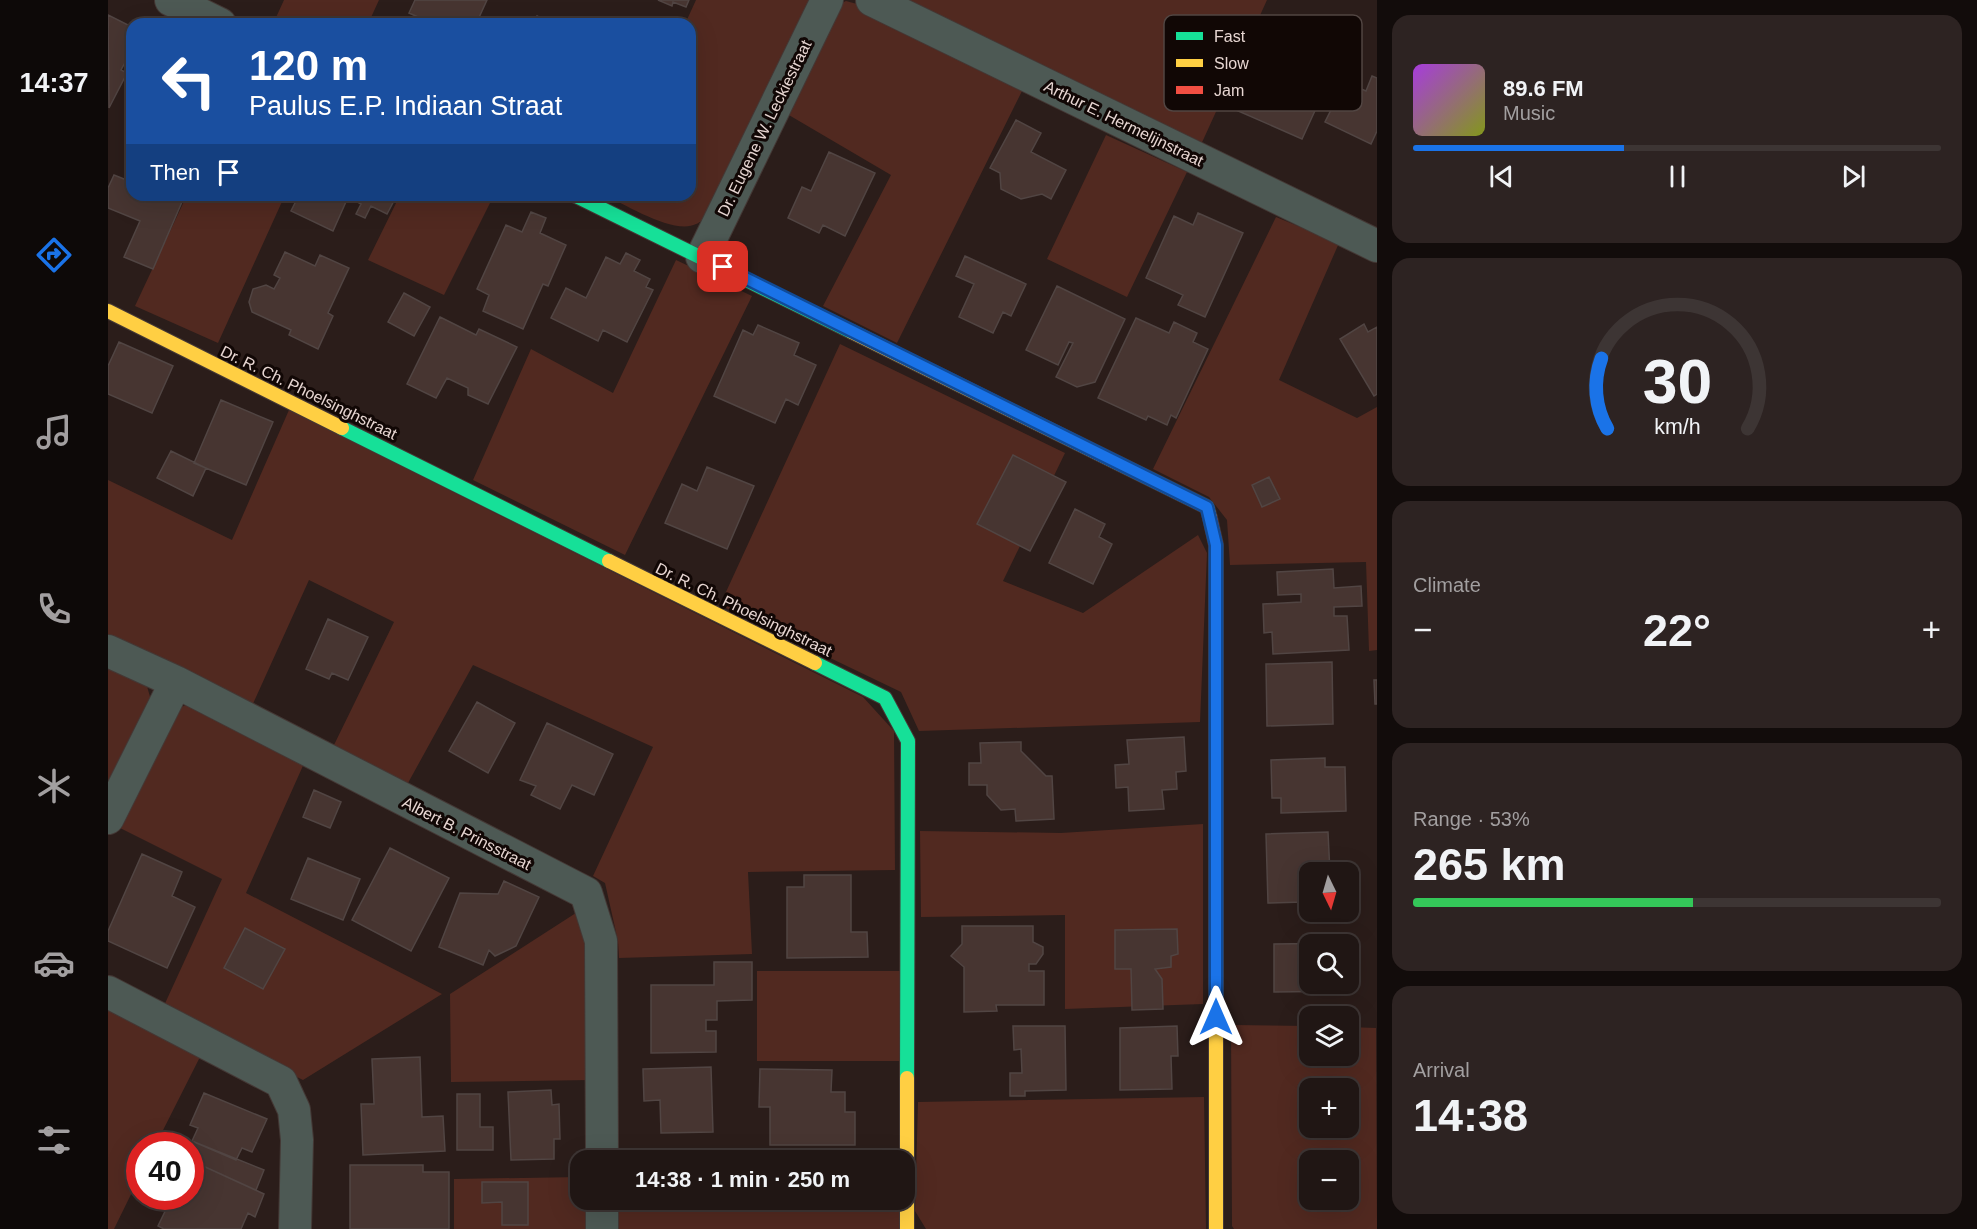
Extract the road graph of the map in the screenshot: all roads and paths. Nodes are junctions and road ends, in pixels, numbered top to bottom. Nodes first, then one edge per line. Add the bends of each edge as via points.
1 (171, 0) edge
2 (826, 0) edge
3 (872, 0) edge
4 (208, 18) edge
5 (586, 201) edge
6 (1377, 246) edge
7 (702, 257) junction
8 (108, 311) edge
9 (108, 651) edge
10 (176, 682) junction
11 (108, 818) edge
12 (108, 992) edge
13 (602, 1150) edge
14 (602, 1210) edge
15 (295, 1229) edge
16 (602, 1229) edge
17 (907, 1229) edge
18 (1216, 1229) edge

1 - 4 street
2 - 7 street, Dr. Eugene W. Leckiestraat
3 - 6 street, Arthur E. Hermelijnstraat
5 - 7 street
7 - 18 street via 1207,507 1216,545
8 - 17 street, Dr. R. Ch. Phoelsinghstraat via 885,698 908,741
9 - 10 street, Albert B. Prinsstraat
10 - 11 street
10 - 13 street, Albert B. Prinsstraat via 586,893 601,941
12 - 15 street via 281,1082 294,1110 296,1130
14 - 16 street

